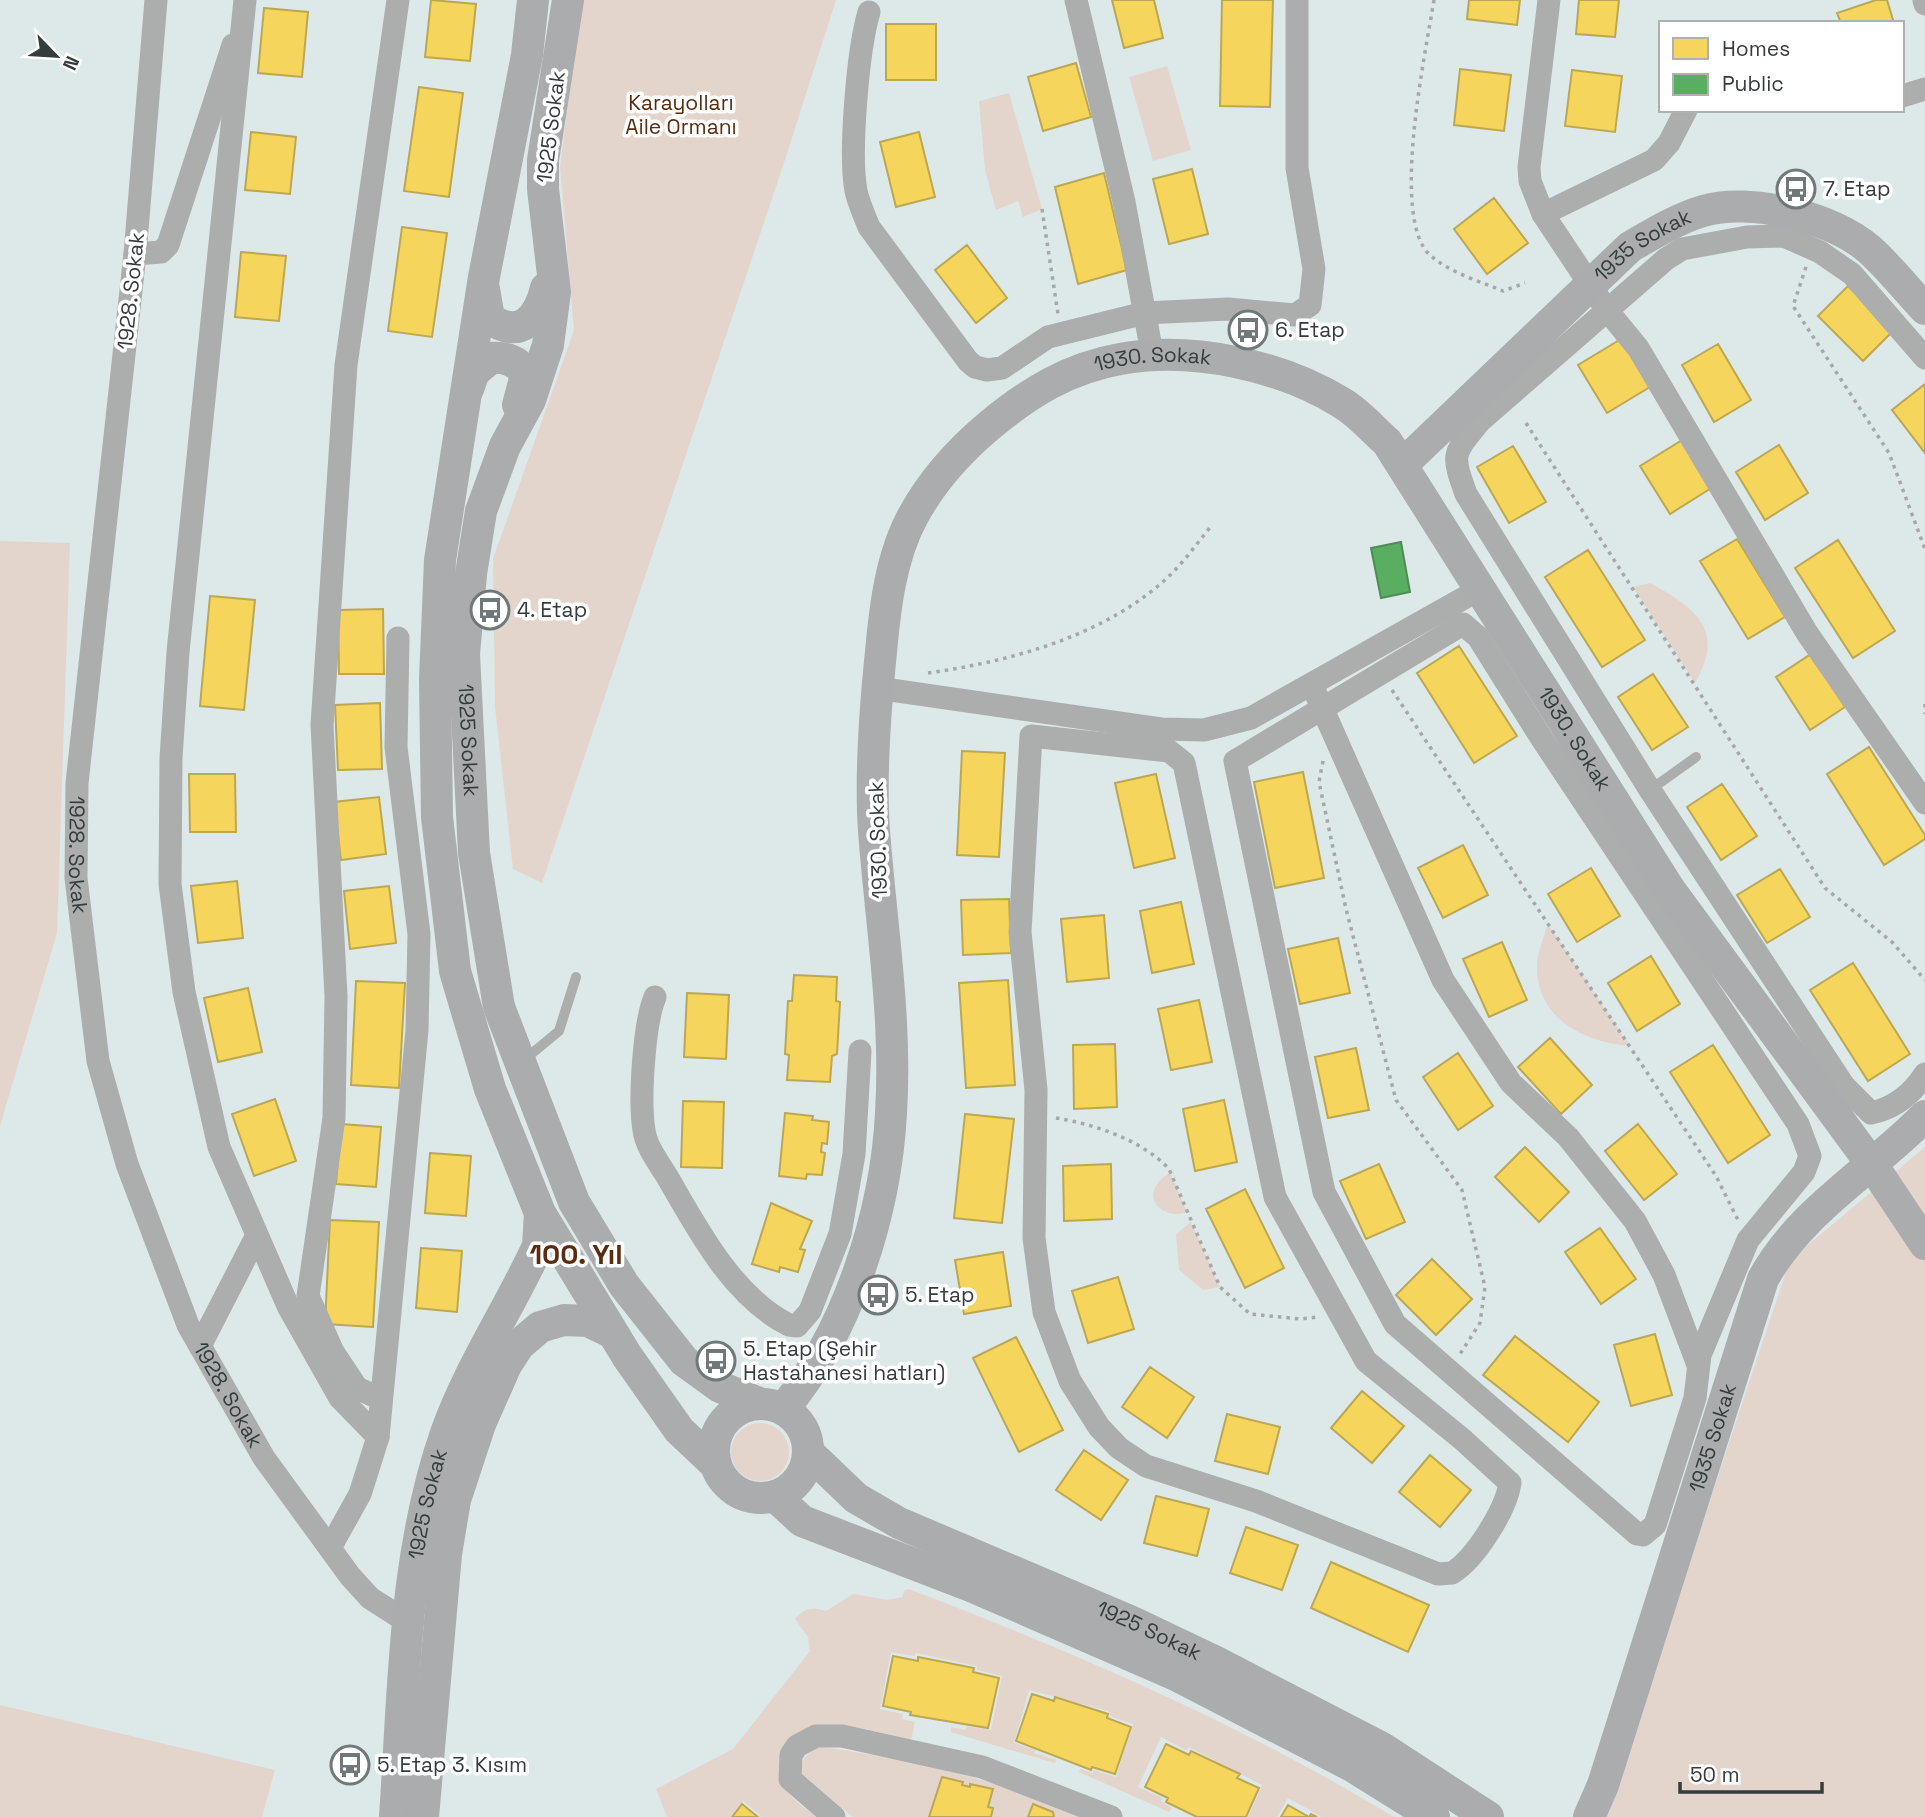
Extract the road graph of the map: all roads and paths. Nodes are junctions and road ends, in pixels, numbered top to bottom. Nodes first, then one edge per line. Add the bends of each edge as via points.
1 (156, 0) edge
2 (398, 0) edge
3 (533, 0) edge
4 (568, 0) edge
5 (1076, 0) edge
6 (1297, 0) edge
7 (1434, 0) edge
8 (1549, 0) edge
9 (244, 10) edge
10 (869, 12) dead end
11 (1925, 89) edge
12 (1904, 95) edge
13 (1685, 112) edge
14 (1042, 209) dead end
15 (1543, 214) junction
16 (548, 236) junction
17 (1821, 242) junction
18 (135, 254) junction
19 (484, 277) junction
20 (1525, 283) dead end
21 (1598, 297) junction
22 (1925, 309) edge
23 (1145, 313) junction
24 (1060, 333) junction
25 (1152, 353) junction
26 (1925, 358) edge
27 (463, 401) junction
28 (1526, 423) dead end
29 (505, 446) junction
30 (1402, 465) junction
31 (1212, 525) dead end
32 (1925, 548) edge
33 (1480, 589) junction
34 (398, 638) dead end
35 (1381, 673) junction
36 (919, 674) dead end
37 (1312, 685) junction
38 (877, 688) junction
39 (1925, 704) edge
40 (1034, 711) junction
41 (1925, 714) edge
42 (1326, 717) junction
43 (1031, 736) junction
44 (1696, 757) dead end
45 (1650, 790) junction
46 (1925, 803) edge
47 (576, 977) dead end
48 (1925, 980) edge
49 (655, 997) dead end
50 (860, 1051) dead end
51 (520, 1063) junction
52 (1925, 1074) edge
53 (1035, 1115) junction
54 (1925, 1116) edge
55 (854, 1154) junction
56 (886, 1158) junction
57 (1874, 1166) junction
58 (540, 1213) junction
59 (257, 1235) junction
60 (1748, 1240) junction
61 (1925, 1244) edge
62 (1340, 1315) junction
63 (611, 1332) junction
64 (200, 1346) junction
65 (1698, 1364) junction
66 (1449, 1370) junction
67 (381, 1399) junction
68 (771, 1406) junction
69 (378, 1437) junction
70 (809, 1454) junction
71 (716, 1465) junction
72 (775, 1496) junction
73 (330, 1548) junction
74 (406, 1621) junction
75 (395, 1817) edge
76 (423, 1817) edge
77 (834, 1817) edge
78 (1111, 1817) edge
79 (1434, 1817) edge
80 (1488, 1817) edge
81 (1588, 1817) edge

1 - 18 street, 1928. Sokak
2 - 67 street via 344,393 322,725 336,996 334,1118 308,1296 333,1352 357,1388
3 - 19 main road, 1925 Sokak via 527,55
4 - 16 main road, 1925 Sokak via 543,160
5 - 23 street
6 - 23 street via 1297,168 1314,269 1310,305 1295,315 1228,309
7 - 20 path via 1414,132 1410,200 1419,236 1429,255 1460,274 1503,291
8 - 15 street via 1529,167
9 - 18 street via 168,245 161,252
9 - 59 street via 178,652 170,884 184,992 219,1147
10 - 24 street via 862,36 855,169 856,189 869,227 975,367 1002,368
11 - 12 street
13 - 15 street via 1654,160
14 - 24 path
15 - 21 street
16 - 19 main road via 543,303 528,324 505,326 489,318
16 - 29 main road, 1925 Sokak via 555,292 548,345 530,401
17 - 21 main road, 1935 Sokak via 1795,214 1749,206 1705,211 1630,247
17 - 22 main road, 1935 Sokak via 1869,249
17 - 26 street
17 - 32 path via 1793,306 1889,453
18 - 64 street, 1928. Sokak via 77,783 76,878 98,1061 131,1176
19 - 27 main road, 1925 Sokak
21 - 30 main road, 1935 Sokak
21 - 45 street via 1480,421 1459,447 1455,461 1466,494
21 - 46 street via 1638,348 1807,633
23 - 24 street
23 - 25 street
25 - 30 main road, 1930. Sokak via 1234,363 1289,378 1344,404 1387,442
25 - 38 main road, 1930. Sokak via 1102,362 1056,378 1017,402 974,438 937,480 912,517 896,559 883,623
27 - 29 main road via 474,373 491,358 501,357 521,366 526,375
27 - 58 main road, 1925 Sokak via 440,560 435,679 437,817 456,971 491,1089
28 - 48 path via 1825,888 1892,942
29 - 51 main road, 1925 Sokak via 481,511 464,668 474,853 499,1007
30 - 33 main road, 1930. Sokak
31 - 36 path via 1157,587 1110,618 1026,652 972,667
33 - 37 street
33 - 57 main road, 1930. Sokak via 1670,890
34 - 67 street via 396,747 419,934 417,1030
35 - 42 street
35 - 60 path via 1716,1176
35 - 60 street via 1463,624 1478,637 1798,1124 1810,1156 1804,1172
37 - 40 street via 1251,718 1204,730 1161,729
37 - 42 street
38 - 40 street
38 - 56 main road, 1930. Sokak via 873,825 891,1023
39 - 41 path
40 - 43 street
42 - 65 street via 1443,980 1511,1083 1568,1137 1635,1221 1664,1276
42 - 66 path via 1320,782 1346,909 1396,1100 1462,1190 1485,1287 1480,1323
42 - 66 street via 1235,761 1324,1192 1395,1324
43 - 53 street via 1020,932
43 - 62 street via 1169,751 1184,763 1275,1197
44 - 45 lane
45 - 52 street via 1858,1102 1871,1113 1886,1110 1915,1090
47 - 51 lane via 559,1031
49 - 55 street via 647,1015 643,1102 649,1145 711,1249 750,1295 789,1325 796,1326 810,1311 841,1234
50 - 55 street
51 - 68 main road, 1925 Sokak via 574,1202 624,1286 684,1361 720,1387
53 - 62 path via 1083,1122 1155,1154 1169,1169 1220,1287 1250,1314 1301,1319
53 - 62 street via 1034,1238 1044,1312 1070,1381 1099,1427 1146,1466 1256,1501 1438,1574 1452,1573 1477,1549 1508,1497 1510,1483 1366,1361
54 - 57 main road, 1935 Sokak
55 - 56 street
56 - 68 main road, 1930. Sokak via 870,1233 822,1357
57 - 61 main road, 1930. Sokak
57 - 81 main road, 1935 Sokak via 1800,1226 1763,1279 1603,1785
58 - 63 main road, 1925 Sokak
58 - 74 main road, 1925 Sokak via 538,1246 447,1432 418,1541
59 - 64 street
59 - 69 street via 288,1306 340,1398
60 - 65 street
63 - 71 main road, 1925 Sokak via 678,1430
63 - 76 main road, 1925 Sokak via 588,1321 564,1320 540,1327 519,1345 506,1365 480,1424 455,1500 446,1554
64 - 73 street, 1928. Sokak via 264,1458
65 - 66 street via 1695,1398 1655,1525 1643,1535
67 - 69 street
68 - 70 main road via 803,1427
68 - 71 main road via 732,1413 716,1436
69 - 73 street via 360,1494
70 - 72 main road via 799,1480
70 - 80 main road, 1925 Sokak via 856,1498 899,1523 1216,1662 1382,1748
71 - 72 main road via 733,1489 746,1496
72 - 79 main road, 1925 Sokak via 802,1521 1145,1660 1352,1766
73 - 74 street, 1928. Sokak via 370,1598
74 - 75 main road, 1925 Sokak
77 - 78 street via 790,1779 791,1755 807,1739 842,1736 982,1767

